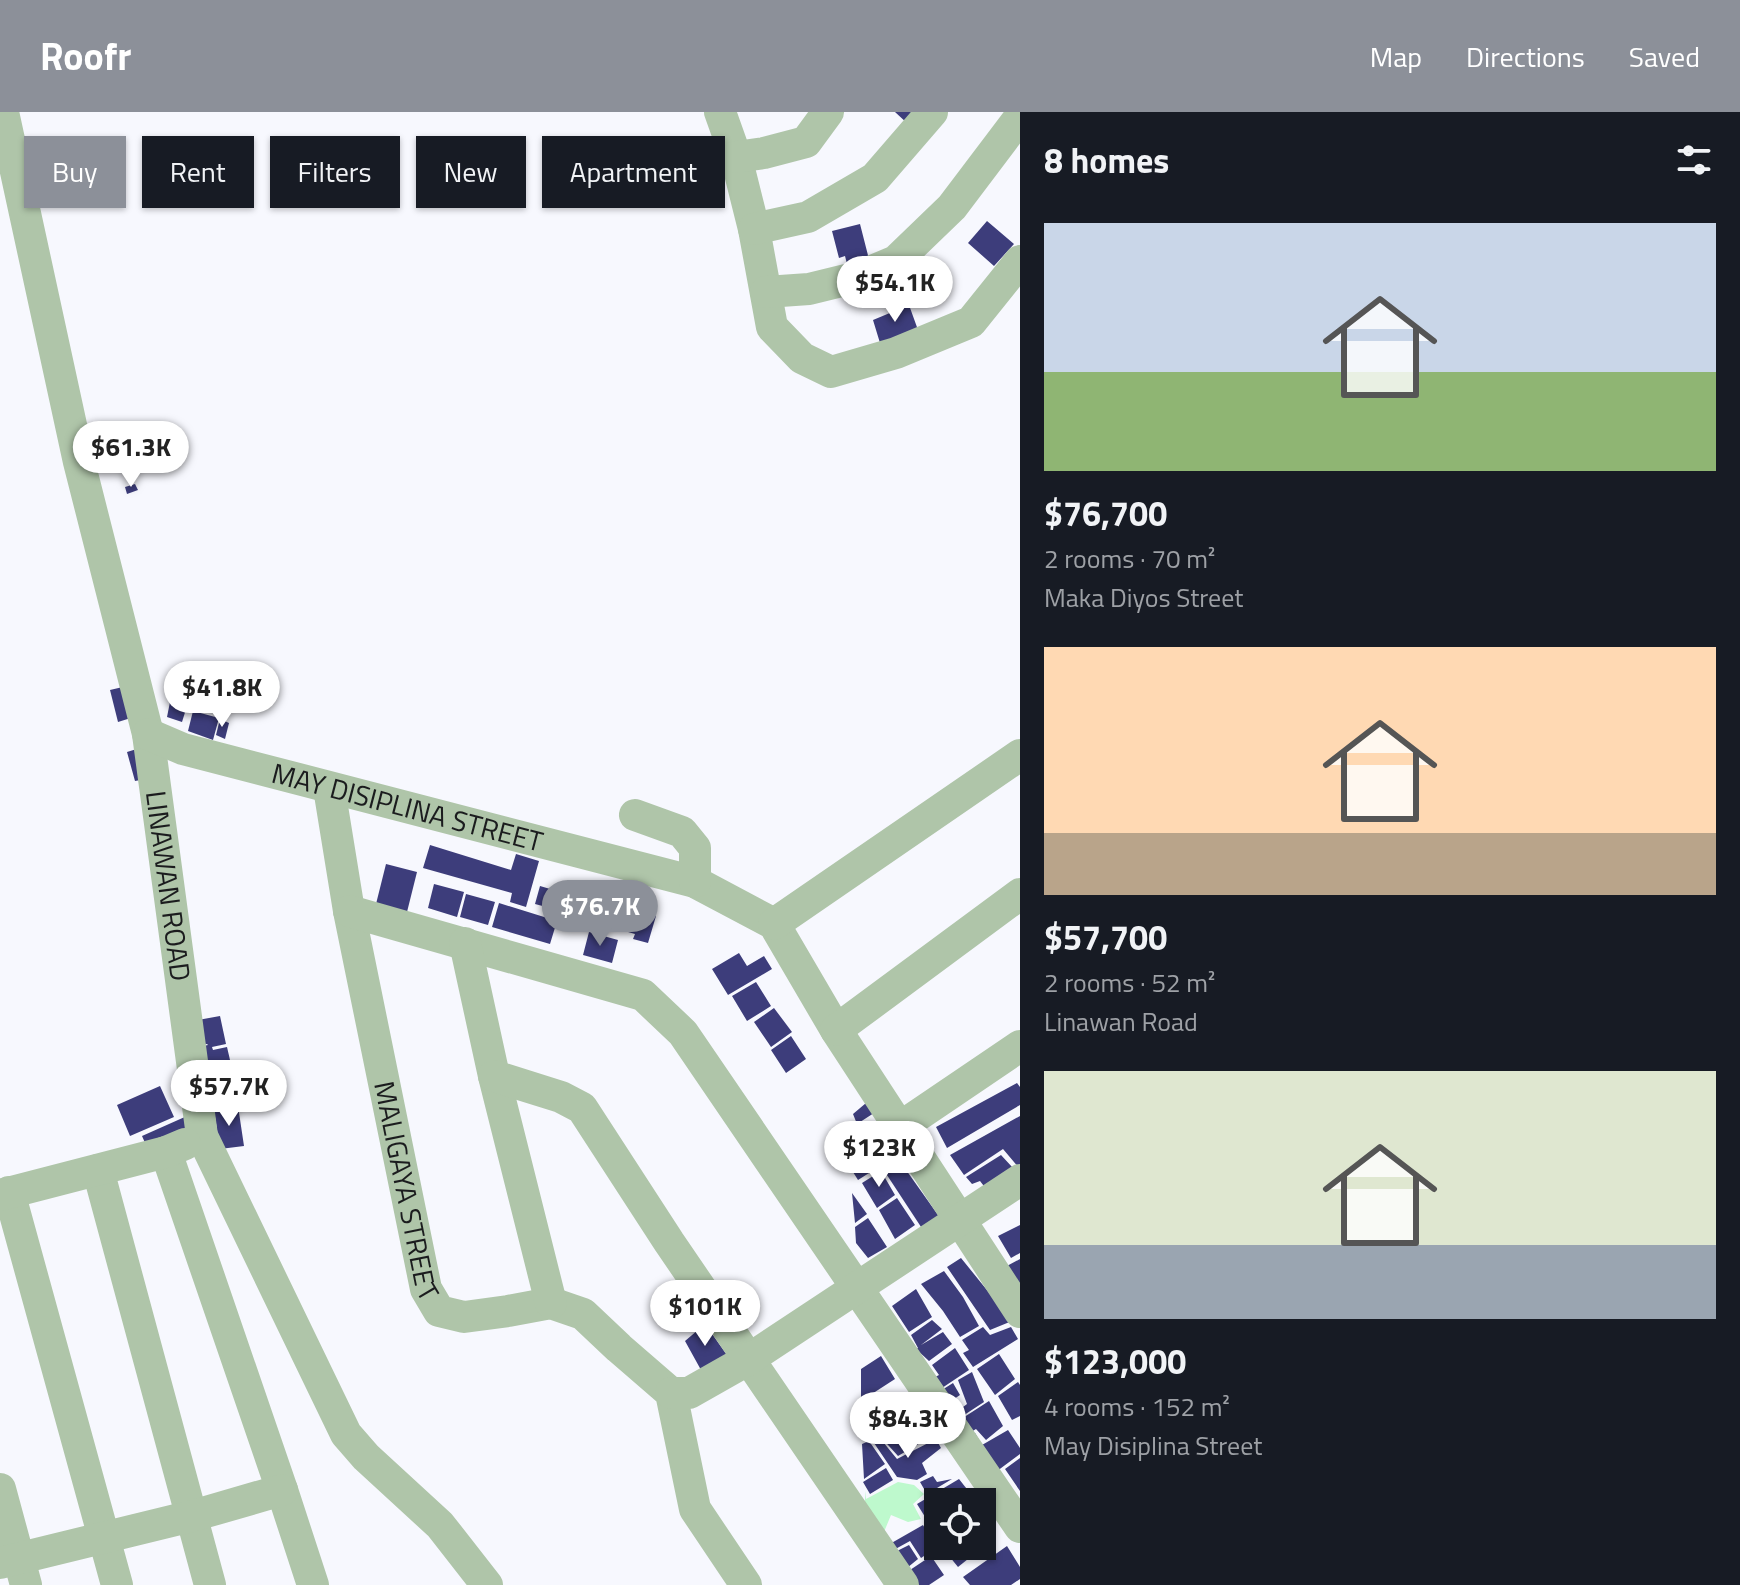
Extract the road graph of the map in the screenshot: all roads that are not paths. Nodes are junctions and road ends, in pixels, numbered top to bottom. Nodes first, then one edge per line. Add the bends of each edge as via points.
1 (3, 112) edge
2 (720, 112) edge
3 (828, 112) edge
4 (932, 112) edge
5 (1020, 117) edge
6 (736, 157) junction
7 (754, 229) junction
8 (1020, 261) edge
9 (766, 292) junction
10 (148, 734) junction
11 (1020, 755) edge
12 (329, 788) junction
13 (635, 815) dead end
14 (695, 882) junction
15 (1020, 894) edge
16 (349, 911) junction
17 (774, 924) junction
18 (465, 943) junction
19 (836, 1030) junction
20 (1020, 1046) edge
21 (494, 1076) junction
22 (899, 1128) junction
23 (202, 1136) junction
24 (166, 1152) junction
25 (98, 1170) junction
26 (1020, 1180) edge
27 (4, 1193) edge
28 (959, 1220) junction
29 (856, 1288) junction
30 (551, 1303) junction
31 (1020, 1312) edge
32 (749, 1359) junction
33 (671, 1393) junction
34 (0, 1489) edge
35 (282, 1490) junction
36 (192, 1516) junction
37 (1020, 1527) edge
38 (104, 1537) junction
39 (15, 1569) edge
40 (117, 1585) edge
41 (210, 1585) edge
42 (313, 1585) edge
43 (487, 1585) edge
44 (746, 1585) edge
45 (903, 1585) edge

1 - 10 street, LINAWAN ROAD via 79,462
2 - 6 street
3 - 6 street via 806,142
4 - 7 street via 875,178 808,217
5 - 9 street via 952,207 896,261 809,289
6 - 7 street
7 - 9 street
8 - 9 street via 971,322 831,372 802,358 772,327
10 - 12 street, MAY DISIPLINA STREET via 183,749
10 - 23 street, LINAWAN ROAD
11 - 17 street
12 - 14 street, MAY DISIPLINA STREET
12 - 16 street, MALIGAYA STREET
13 - 14 street via 682,832 695,848
14 - 17 street, MAY DISIPLINA STREET
15 - 19 street
16 - 18 street
16 - 30 street, MALIGAYA STREET via 426,1289 439,1311 464,1317
17 - 19 street
18 - 21 street
18 - 29 street via 643,995 683,1033
19 - 22 street
20 - 22 street
21 - 30 street
21 - 32 street via 582,1108
22 - 28 street
23 - 24 street
23 - 43 street, LINAWAN ROAD via 346,1434 440,1525
24 - 25 street
24 - 35 street
25 - 27 street
25 - 36 street
26 - 28 street
27 - 38 street
28 - 29 street
28 - 31 street
29 - 32 street
29 - 37 street
30 - 33 street via 583,1314
32 - 33 street via 689,1393
32 - 45 street
33 - 44 street via 695,1509
34 - 39 street
35 - 36 street
35 - 42 street
36 - 38 street
36 - 41 street
38 - 39 street
38 - 40 street

